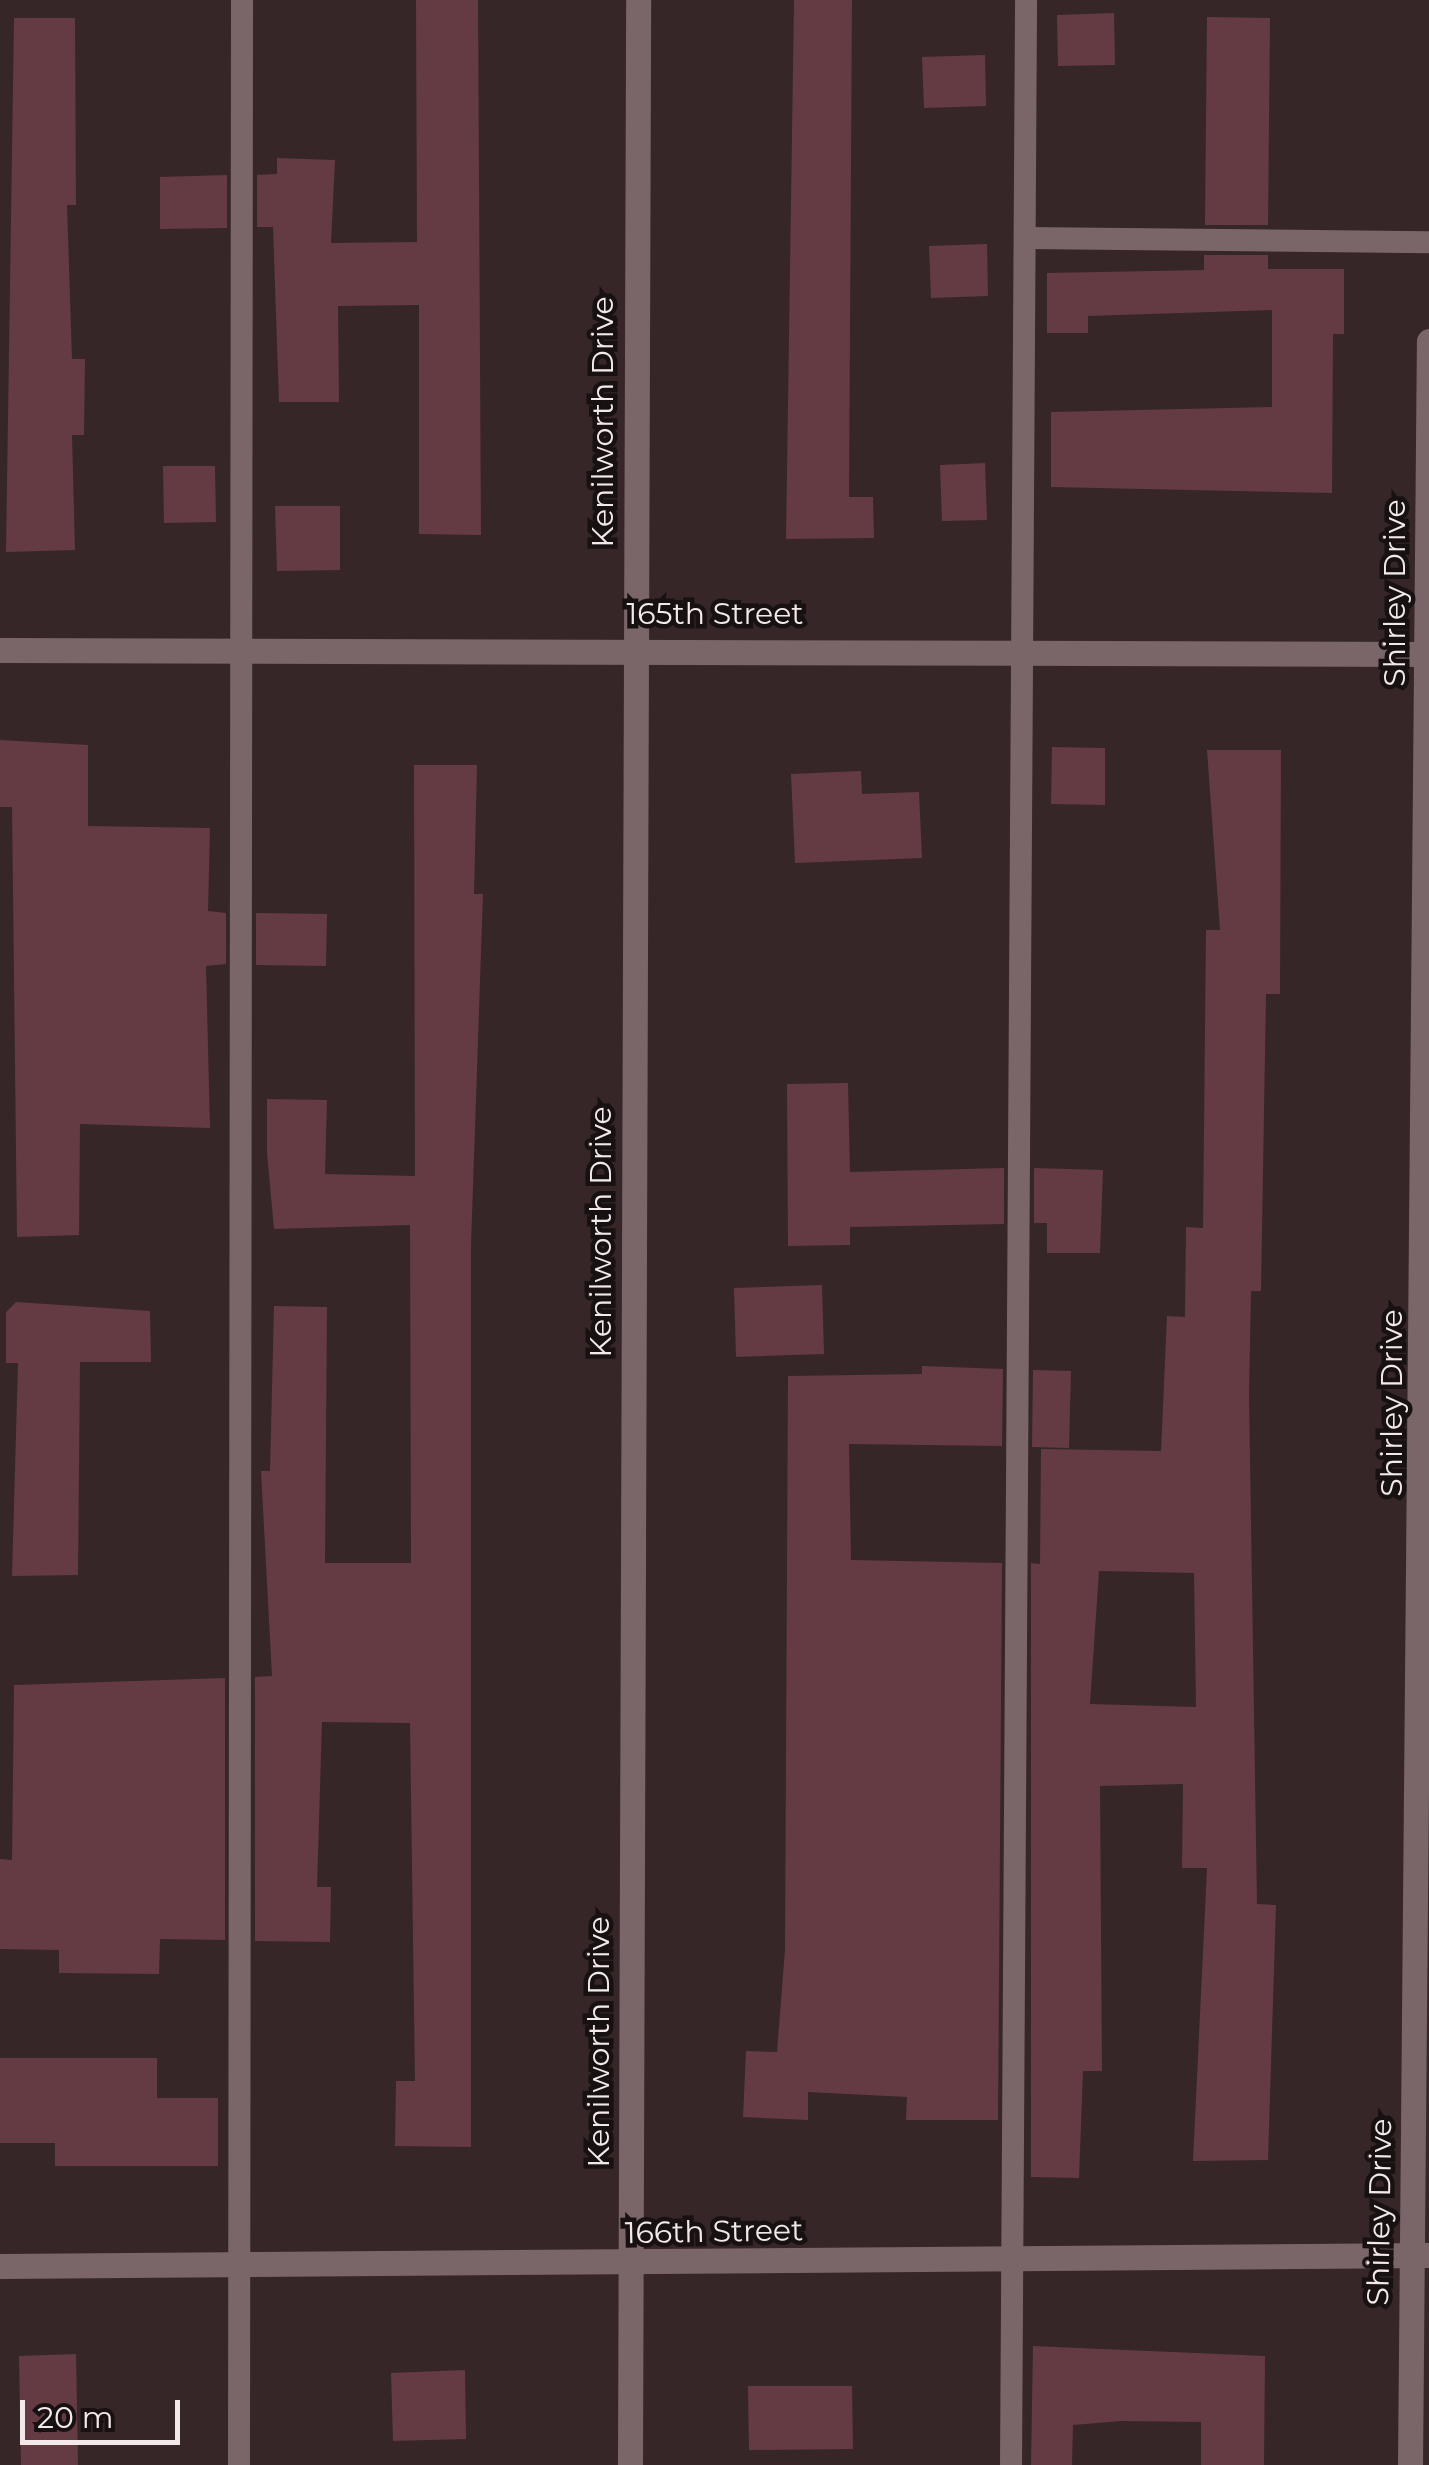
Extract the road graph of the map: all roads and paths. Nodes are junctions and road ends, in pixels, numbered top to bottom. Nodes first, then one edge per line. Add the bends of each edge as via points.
1 (242, 0) edge
2 (638, 0) edge
3 (1026, 0) edge
4 (1025, 238) junction
5 (1429, 242) edge
6 (1429, 340) edge
7 (635, 646) junction
8 (244, 649) junction
9 (0, 650) edge
10 (1024, 650) junction
11 (1428, 654) edge
12 (1427, 1055) edge
13 (1427, 1454) edge
14 (1423, 1850) edge
15 (1420, 2255) edge
16 (1012, 2260) junction
17 (0, 2266) edge
18 (238, 2266) junction
19 (631, 2266) junction
20 (239, 2465) edge
21 (630, 2465) edge
22 (1011, 2465) edge
23 (1410, 2465) edge

1 - 8 lane
2 - 7 street, Kenilworth Drive
3 - 4 lane
4 - 5 lane
4 - 10 lane
6 - 11 street, Shirley Drive
7 - 8 street, 165th Street
7 - 10 street, 165th Street
7 - 19 street, Kenilworth Drive
8 - 9 street, 165th Street
8 - 18 lane
10 - 11 street, 165th Street
10 - 16 lane
11 - 12 street, Shirley Drive
12 - 13 street, Shirley Drive
13 - 14 street, Shirley Drive
14 - 15 street, Shirley Drive
15 - 16 street, 166th Street
15 - 23 street, Shirley Drive
16 - 19 street, 166th Street
16 - 22 lane
17 - 18 street, 166th Street
18 - 19 street, 166th Street
18 - 20 lane
19 - 21 street, Kenilworth Drive

